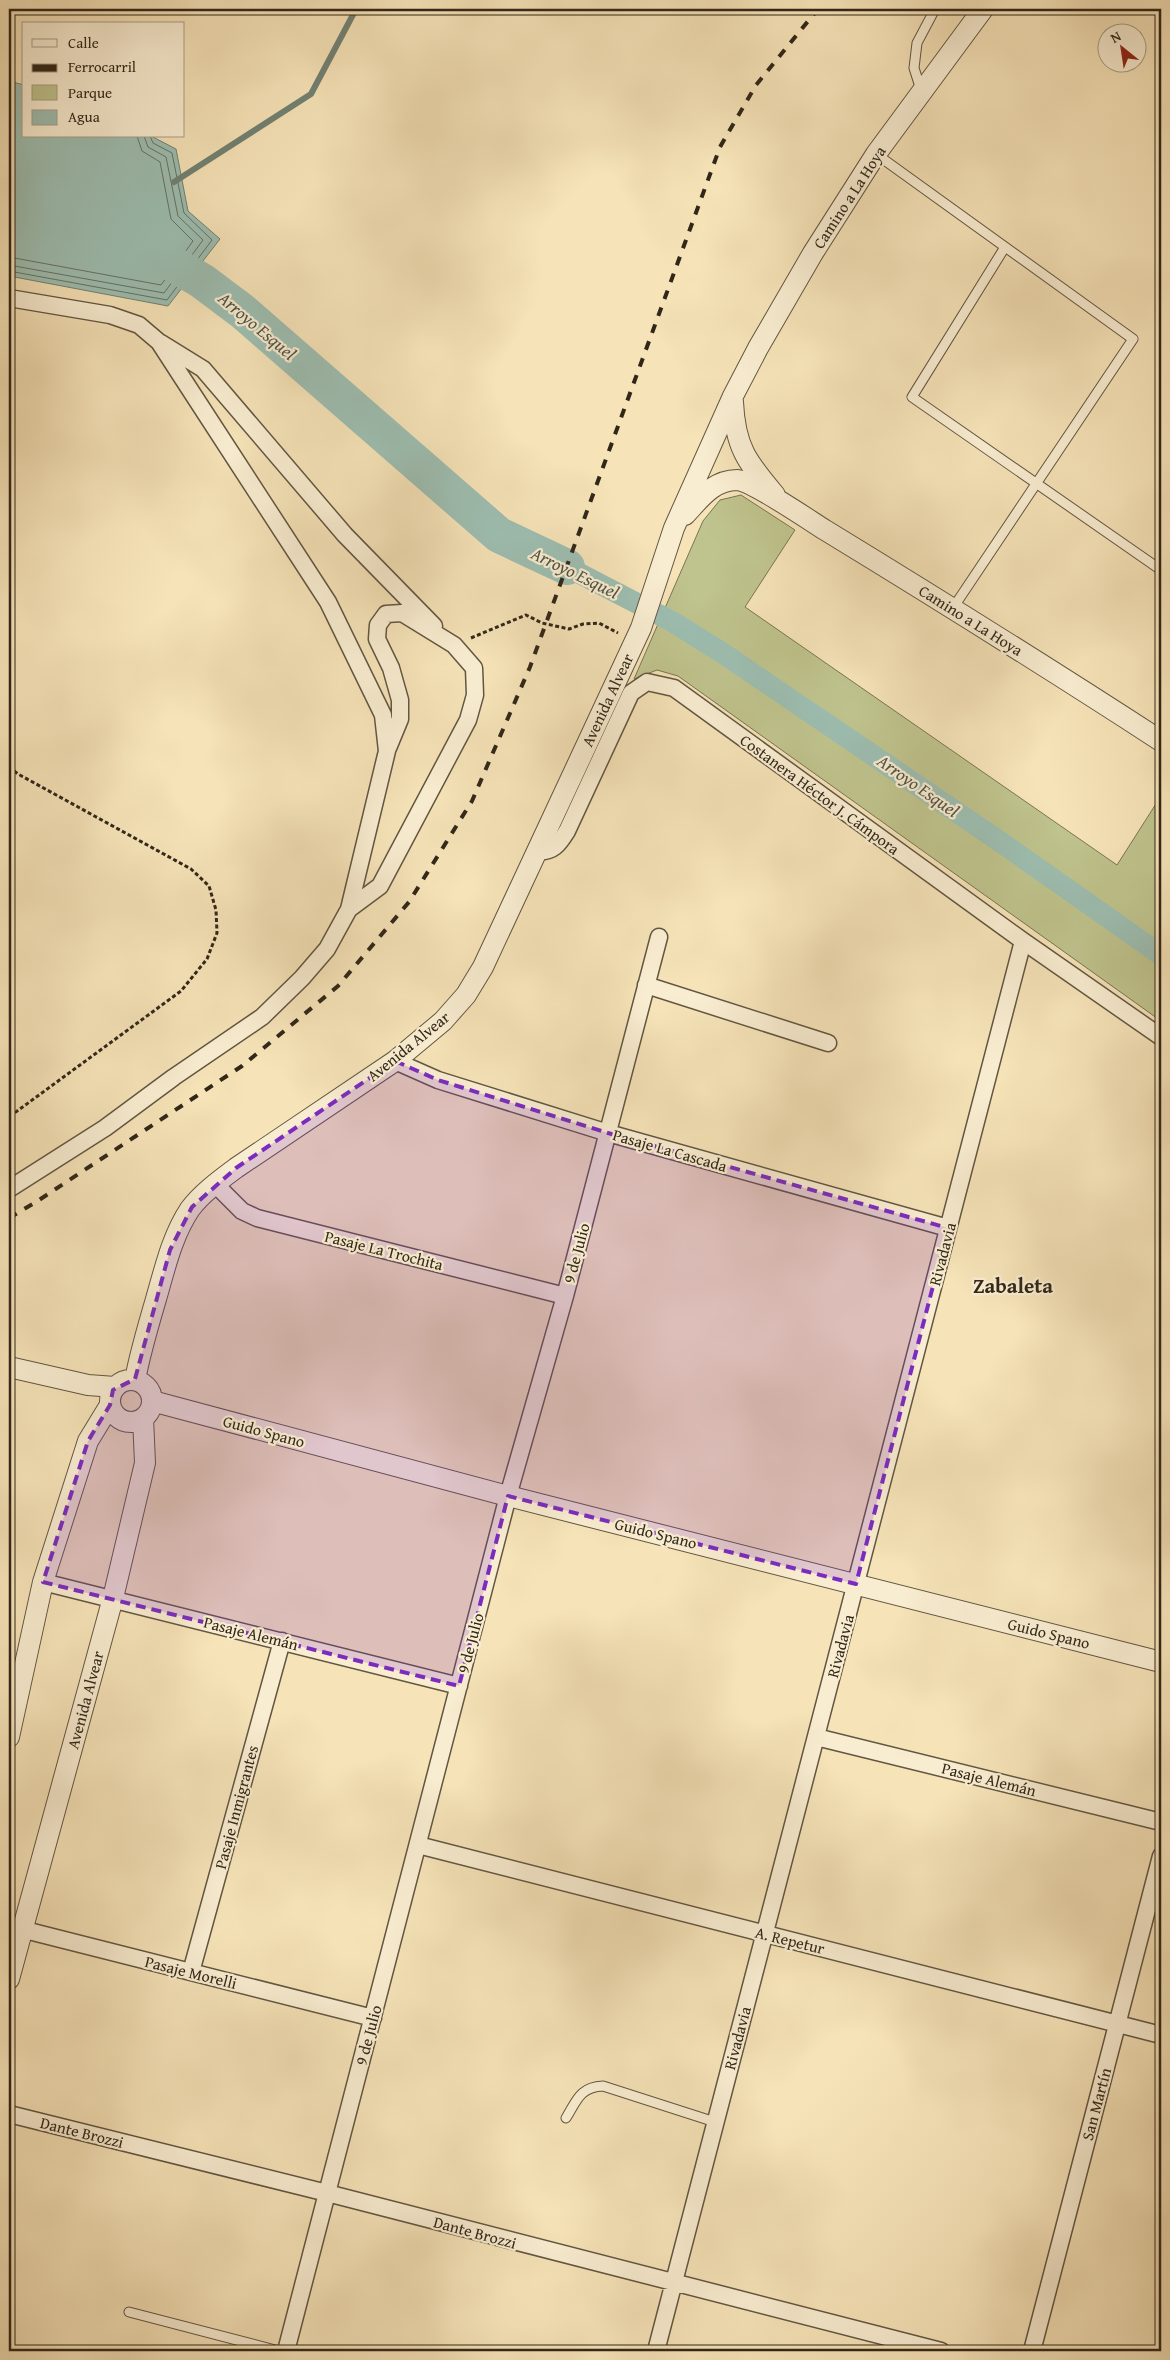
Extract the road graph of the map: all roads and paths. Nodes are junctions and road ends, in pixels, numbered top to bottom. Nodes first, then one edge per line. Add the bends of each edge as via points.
1 (935, 9) edge
2 (983, 9) edge
3 (921, 90) junction
4 (876, 154) junction
5 (1005, 247) junction
6 (9, 298) edge
7 (159, 342) junction
8 (733, 396) junction
9 (1036, 484) junction
10 (780, 501) junction
11 (674, 528) junction
12 (665, 554) joint
13 (1161, 570) edge
14 (953, 608) junction
15 (637, 635) junction
16 (454, 645) junction
17 (1161, 741) edge
18 (387, 751) junction
19 (9, 767) edge
20 (536, 851) junction
21 (349, 909) junction
22 (659, 937) dead end
23 (1023, 941) junction
24 (646, 985) junction
25 (1161, 1037) edge
26 (828, 1043) dead end
27 (395, 1062) junction
28 (9, 1117) edge
29 (608, 1133) junction
30 (215, 1184) junction
31 (9, 1189) edge
32 (948, 1228) junction
33 (565, 1296) junction
34 (9, 1367) edge
35 (135, 1380) junction
36 (112, 1397) junction
37 (148, 1410) junction
38 (508, 1496) junction
39 (43, 1582) junction
40 (856, 1584) junction
41 (113, 1598) junction
42 (282, 1641) junction
43 (1161, 1662) edge
44 (459, 1686) junction
45 (9, 1737) edge
46 (816, 1737) junction
47 (1161, 1822) edge
48 (418, 1845) junction
49 (1161, 1856) edge
50 (16, 1927) edge
51 (765, 1933) junction
52 (191, 1972) junction
53 (9, 1979) edge
54 (372, 2018) junction
55 (1117, 2024) junction
56 (1161, 2036) edge
57 (9, 2114) edge
58 (566, 2118) dead end
59 (715, 2122) junction
60 (327, 2193) junction
61 (673, 2283) junction
62 (129, 2312) dead end
63 (279, 2351) edge
64 (286, 2351) edge
65 (656, 2351) edge
66 (941, 2351) edge
67 (1032, 2351) edge

1 - 3 lane via 917,44 914,68
2 - 3 street, Camino a La Hoya
3 - 4 street, Camino a La Hoya
4 - 5 lane
4 - 8 street, Camino a La Hoya via 813,253
5 - 9 lane via 912,397
5 - 9 lane via 1133,339
6 - 7 street via 110,315 139,325
7 - 16 street via 203,369 345,536
7 - 18 street via 328,602 383,715
8 - 10 street, Camino a La Hoya via 734,426 740,446
8 - 11 street, Camino a La Hoya
9 - 13 lane
9 - 14 lane
10 - 11 street, Camino a La Hoya via 738,480 718,484 707,491
10 - 14 street, Camino a La Hoya
11 - 12 street, Camino a La Hoya
12 - 15 street, Avenida Alvear
14 - 17 street, Camino a La Hoya
15 - 16 path via 599,623 569,629 542,623 526,615
15 - 20 street, Avenida Alvear
16 - 18 street via 402,613 386,614 378,625 377,639 391,668 400,700 400,719
16 - 21 street via 474,668 476,695 468,720 380,886
18 - 21 street
19 - 28 path via 191,869 209,886 216,910 217,932 207,959 181,991
20 - 23 street, Costanera Héctor J. Cámpora via 553,850 561,841 630,693 647,682 674,688
20 - 27 street, Avenida Alvear via 483,967 466,995 443,1021
21 - 31 street via 327,949 262,1017 106,1128
22 - 24 street, 9 de Julio
23 - 25 street, Costanera Héctor J. Cámpora
23 - 32 street, Rivadavia
24 - 26 street
24 - 29 street, 9 de Julio
27 - 29 street, Pasaje La Cascada via 438,1080
27 - 30 street, Avenida Alvear
29 - 32 street, Pasaje La Cascada
29 - 33 street, 9 de Julio
30 - 33 street, Pasaje La Trochita via 242,1211 257,1218
30 - 35 street, Avenida Alvear via 192,1208 170,1250
32 - 40 street, Rivadavia
33 - 38 street, 9 de Julio
34 - 36 street via 88,1385
35 - 36 street via 124,1381
35 - 37 street via 147,1388
36 - 37 street via 116,1416 126,1422 132,1423
36 - 39 street via 88,1441
37 - 38 street, Guido Spano
37 - 41 street, Avenida Alvear via 146,1463
38 - 40 street, Guido Spano
38 - 44 street, 9 de Julio
39 - 41 street, Pasaje Alemán
39 - 45 street
40 - 43 street, Guido Spano
40 - 46 street, Rivadavia
41 - 42 street, Pasaje Alemán
41 - 50 street, Avenida Alvear
42 - 44 street, Pasaje Alemán
42 - 52 street, Pasaje Inmigrantes
44 - 48 street, 9 de Julio
46 - 47 street, Pasaje Alemán
46 - 51 street, Rivadavia
48 - 51 street, A. Repetur
48 - 54 street, 9 de Julio
49 - 55 street, San Martín
50 - 52 street, Pasaje Morelli
50 - 53 street, Avenida Alvear
51 - 55 street, A. Repetur
51 - 59 street, Rivadavia
52 - 54 street, Pasaje Morelli
54 - 60 street, 9 de Julio
55 - 56 street, A. Repetur
55 - 67 street, San Martín
57 - 60 street, Dante Brozzi
58 - 59 lane via 581,2092 592,2086 603,2086
59 - 61 street, Rivadavia
60 - 61 street, Dante Brozzi
60 - 64 street, 9 de Julio
61 - 65 street, Rivadavia
61 - 66 street, Dante Brozzi
62 - 63 lane

